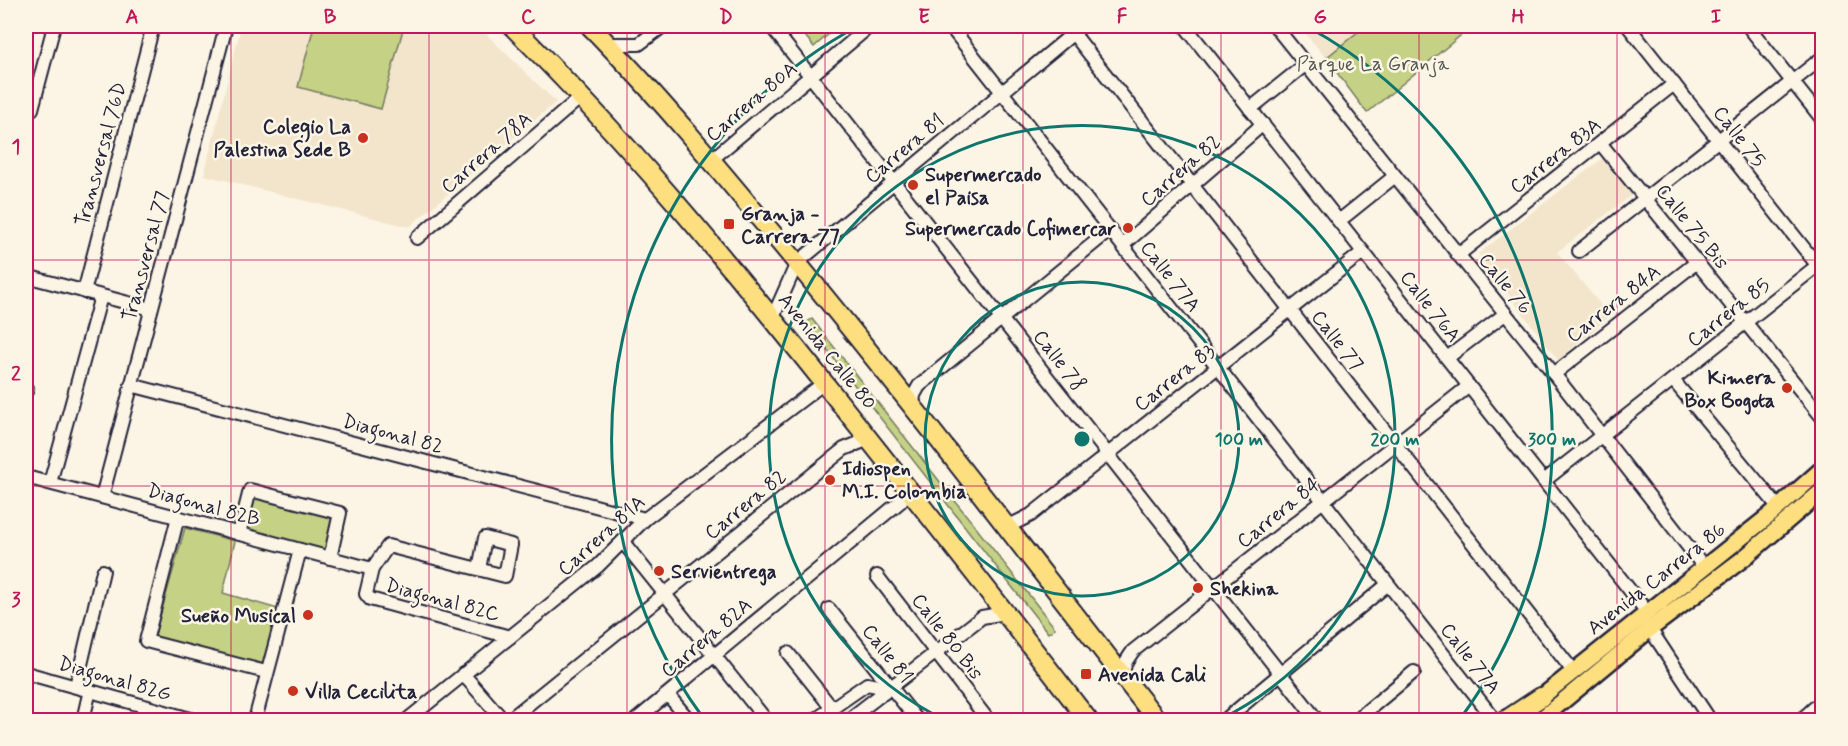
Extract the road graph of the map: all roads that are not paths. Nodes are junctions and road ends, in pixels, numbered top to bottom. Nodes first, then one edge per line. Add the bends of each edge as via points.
1 (54, 26) edge
2 (153, 26) edge
3 (222, 26) edge
4 (512, 26) edge
5 (590, 26) edge
6 (663, 26) edge
7 (771, 26) edge
8 (870, 26) edge
9 (950, 26) edge
10 (1185, 26) edge
11 (1275, 26) edge
12 (1628, 26) edge
13 (1748, 26) edge
14 (1077, 29) edge
15 (608, 44) junction
16 (1822, 58) edge
17 (1306, 64) junction
18 (811, 75) junction
19 (1794, 82) junction
20 (1674, 84) junction
21 (1001, 92) junction
22 (582, 96) junction
23 (29, 108) edge
24 (1250, 109) junction
25 (1822, 119) edge
26 (1263, 124) junction
27 (1718, 140) junction
28 (1601, 144) junction
29 (711, 160) junction
30 (1395, 176) junction
31 (894, 181) junction
32 (1192, 185) junction
33 (1645, 198) junction
34 (1339, 221) junction
35 (1110, 230) junction
36 (417, 237) dead end
37 (1123, 245) junction
38 (1579, 251) dead end
39 (1363, 252) junction
40 (1458, 255) junction
41 (797, 262) junction
42 (1697, 262) junction
43 (1821, 266) edge
44 (26, 276) edge
45 (84, 292) junction
46 (101, 296) junction
47 (151, 309) junction
48 (1290, 310) junction
49 (1505, 314) junction
50 (773, 317) junction
51 (1002, 318) junction
52 (1746, 322) junction
53 (1447, 358) junction
54 (1217, 368) junction
55 (1554, 374) junction
56 (1673, 380) junction
57 (824, 383) junction
58 (131, 385) junction
59 (1469, 386) junction
60 (913, 406) junction
61 (1822, 417) edge
62 (1601, 436) junction
63 (869, 439) junction
64 (1394, 443) junction
65 (1108, 453) junction
66 (1822, 469) edge
67 (26, 477) edge
68 (1544, 481) junction
69 (50, 483) junction
70 (908, 489) junction
71 (1822, 491) edge
72 (102, 497) junction
73 (1322, 501) junction
74 (1779, 507) junction
75 (178, 517) junction
76 (645, 519) junction
77 (1005, 525) junction
78 (239, 534) junction
79 (623, 542) junction
80 (300, 550) junction
81 (330, 558) junction
82 (1704, 567) junction
83 (372, 569) junction
84 (479, 569) junction
85 (103, 572) dead end
86 (877, 576) dead end
87 (1388, 584) junction
88 (1214, 588) junction
89 (666, 592) junction
90 (829, 609) dead end
91 (1647, 612) junction
92 (1005, 613) junction
93 (1650, 629) junction
94 (510, 637) junction
95 (788, 653) dead end
96 (937, 654) junction
97 (715, 656) junction
98 (1573, 671) junction
99 (266, 672) junction
100 (1414, 672) dead end
101 (26, 673) edge
102 (463, 674) junction
103 (1281, 674) junction
104 (1123, 676) junction
105 (75, 686) junction
106 (90, 690) junction
107 (887, 690) junction
108 (668, 694) junction
109 (1541, 697) junction
110 (1822, 700) edge
111 (831, 707) junction
112 (83, 720) edge
113 (194, 720) edge
114 (255, 720) edge
115 (407, 720) edge
116 (503, 720) edge
117 (509, 720) edge
118 (636, 720) edge
119 (689, 720) edge
120 (766, 720) edge
121 (815, 720) edge
122 (848, 720) edge
123 (917, 720) edge
124 (988, 720) edge
125 (1089, 720) edge
126 (1157, 720) edge
127 (1225, 720) edge
128 (1317, 720) edge
129 (1356, 720) edge
130 (1496, 720) edge
131 (1506, 720) edge
132 (1515, 720) edge
133 (1540, 720) edge
134 (1710, 720) edge
135 (1801, 720) edge

1 - 23 street
2 - 45 street, Transversal 76D
3 - 47 street, Transversal 77
4 - 22 highway, Avenida Calle 80
5 - 15 highway, Avenida Calle 80
6 - 15 street via 639,44
7 - 18 street, Calle 78
8 - 18 street, Carrera 80A
9 - 21 street, Calle 77A
10 - 24 street, Calle 76A
11 - 17 street, Calle 76
12 - 20 street, Calle 75
13 - 19 street
14 - 21 street, Carrera 81
14 - 32 street, Calle 77
15 - 29 highway, Avenida Calle 80
16 - 19 street
17 - 24 street
17 - 30 street, Calle 76
18 - 29 street, Carrera 80A
18 - 31 street, Calle 78
19 - 25 street
19 - 27 street
20 - 27 street, Calle 75
20 - 28 street, Carrera 83A
21 - 31 street, Carrera 81
21 - 35 street, Calle 77A
22 - 36 street, Carrera 78A
22 - 50 highway, Avenida Calle 80
24 - 26 street, Calle 76A
26 - 32 street, Carrera 82
26 - 34 street, Calle 76A
27 - 33 street
27 - 43 street, Calle 75
28 - 33 street, Calle 75 Bis
28 - 40 street, Carrera 83A
29 - 41 highway, Avenida Calle 80
30 - 34 street
30 - 40 street, Calle 76
31 - 41 street, Carrera 81
31 - 51 street, Calle 78
32 - 37 street, Carrera 82
32 - 48 street, Calle 77
33 - 38 street
33 - 42 street, Calle 75 Bis
34 - 39 street, Calle 76A
35 - 37 street, Calle 77A
35 - 51 street
37 - 54 street, Calle 77A
39 - 48 street, Carrera 83
39 - 53 street, Calle 76A
40 - 49 street, Calle 76
41 - 50 street, Carrera 81
41 - 60 highway, Avenida Calle 80
42 - 52 street, Calle 75 Bis
42 - 55 street, Carrera 84A
43 - 52 street, Carrera 85
44 - 45 street
45 - 46 street
46 - 47 street
46 - 69 street
47 - 58 street, Transversal 77
48 - 54 street, Carrera 83
48 - 64 street, Calle 77
49 - 53 street
49 - 55 street, Calle 76
50 - 57 highway, Avenida Calle 80
51 - 60 street via 919,386
51 - 65 street, Calle 78
52 - 56 street, Carrera 85
52 - 61 street, Calle 75 Bis
53 - 59 street, Calle 76A
54 - 65 street, Carrera 83
54 - 73 street, Calle 77A
55 - 62 street, Calle 76
56 - 62 street, Carrera 85
56 - 74 street
57 - 63 highway, Avenida Calle 80
57 - 76 street, Carrera 81A
58 - 72 street, Transversal 77
58 - 76 street, Diagonal 82
59 - 64 street, Carrera 84
59 - 68 street, Calle 76A
60 - 77 highway, Avenida Calle 80
62 - 68 street, Carrera 85
62 - 82 street, Calle 76
63 - 70 highway, Avenida Calle 80
63 - 89 street, Carrera 82 via 844,449
64 - 73 street, Carrera 84
64 - 98 street, Calle 77
65 - 77 street, Carrera 83 via 1031,515
65 - 88 street, Calle 78
66 - 74 main road, Avenida Carrera 86
67 - 69 street, Diagonal 82B
68 - 91 street, Calle 76A
69 - 72 street, Diagonal 82B
70 - 92 highway, Avenida Calle 80
70 - 97 street, Carrera 82A via 901,501
71 - 93 main road, Avenida Carrera 86 via 1744,558
72 - 75 street, Diagonal 82B
73 - 87 street, Calle 77A
73 - 88 street, Carrera 84
74 - 82 main road, Avenida Carrera 86
75 - 78 street, Diagonal 82B
75 - 99 street via 146,640
76 - 79 street, Carrera 81A
77 - 104 highway, Avenida Calle 80
78 - 80 street, Diagonal 82B
78 - 81 street via 250,490 340,513
79 - 89 street
79 - 94 street, Carrera 81A
80 - 81 street, Diagonal 82B
80 - 99 street
81 - 83 street, Diagonal 82B
82 - 91 main road, Avenida Carrera 86
83 - 84 street via 388,546
83 - 94 street, Diagonal 82C via 368,597
84 - 84 street via 485,538 511,545 505,576
85 - 105 street
86 - 96 street, Calle 80 Bis
87 - 103 street
87 - 130 street, Calle 77A
88 - 103 street, Calle 78
88 - 104 street, Carrera 84 via 1133,651
89 - 97 street
89 - 117 street, Carrera 82
90 - 107 street, Calle 81
91 - 98 main road, Avenida Carrera 86
92 - 96 street via 982,617
92 - 125 highway, Avenida Calle 80
93 - 133 main road, Avenida Carrera 86
93 - 134 street
94 - 102 street, Carrera 81A
95 - 111 street
96 - 107 street
96 - 124 street, Calle 80 Bis
97 - 108 street, Carrera 82A
97 - 120 street
98 - 109 main road, Avenida Carrera 86
99 - 114 street
100 - 129 street
101 - 105 street, Diagonal 82G
102 - 115 street, Carrera 81A
102 - 116 street
103 - 127 street
103 - 128 street, Calle 78
104 - 126 highway, Avenida Calle 80
105 - 106 street, Diagonal 82G
106 - 112 street
106 - 113 street, Diagonal 82G
107 - 111 street via 867,684
107 - 122 street
107 - 123 street, Calle 81
108 - 118 street, Carrera 82A
108 - 119 street
109 - 131 highway
109 - 132 main road, Avenida Carrera 86
110 - 135 street
111 - 121 street

